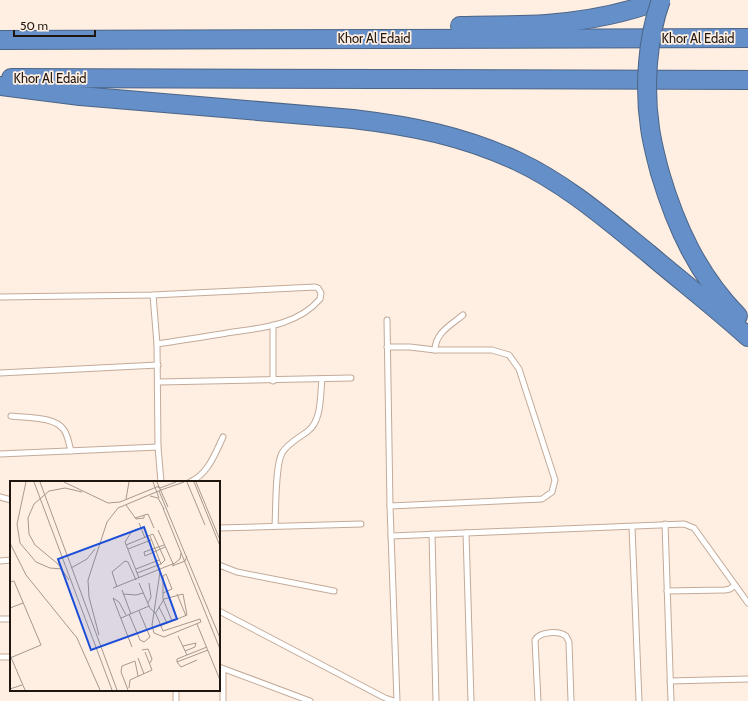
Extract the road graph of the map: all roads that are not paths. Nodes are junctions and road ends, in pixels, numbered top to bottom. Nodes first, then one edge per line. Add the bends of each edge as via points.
1 (660, 0) edge
2 (275, 38) junction
3 (748, 38) edge
4 (0, 40) edge
5 (0, 78) edge
6 (748, 80) edge
7 (0, 86) edge
8 (153, 295) junction
9 (0, 298) edge
10 (463, 315) dead end
11 (387, 320) dead end
12 (273, 326) junction
13 (748, 326) edge
14 (748, 337) edge
15 (157, 344) junction
16 (388, 347) junction
17 (435, 350) junction
18 (158, 365) junction
19 (0, 373) edge
20 (351, 378) dead end
21 (322, 379) junction
22 (273, 381) junction
23 (159, 382) junction
24 (11, 416) dead end
25 (224, 437) dead end
26 (158, 447) junction
27 (71, 451) junction
28 (0, 454) edge
29 (161, 481) edge
30 (192, 481) edge
31 (0, 497) edge
32 (10, 500) edge
33 (390, 506) junction
34 (360, 524) dead end
35 (665, 524) junction
36 (275, 526) junction
37 (632, 526) junction
38 (220, 528) edge
39 (466, 533) junction
40 (432, 534) junction
41 (392, 536) junction
42 (10, 560) edge
43 (0, 561) edge
44 (220, 565) edge
45 (735, 585) junction
46 (334, 591) dead end
47 (667, 591) junction
48 (748, 604) edge
49 (220, 612) edge
50 (221, 668) edge
51 (748, 679) edge
52 (670, 681) junction
53 (224, 701) edge
54 (310, 701) edge
55 (394, 701) edge
56 (397, 701) edge
57 (436, 701) edge
58 (471, 701) edge
59 (538, 701) edge
60 (571, 701) edge
61 (639, 701) edge
62 (671, 701) edge

1 - 2 highway via 616,14 545,24 360,27
1 - 13 highway, bridge via 649,57 647,99 650,128 660,173 669,205 701,269 718,293
2 - 3 highway, Khor Al Edaid
2 - 4 highway, Khor Al Edaid
5 - 6 highway, Khor Al Edaid
7 - 14 highway via 80,96 353,119 426,130 457,138 543,174 572,193
8 - 9 lane
8 - 12 lane via 315,287 320,290 322,297 312,307 292,319
8 - 15 lane
10 - 17 lane via 439,335
11 - 16 lane
12 - 15 lane
12 - 22 lane
15 - 18 lane
16 - 17 lane
16 - 33 lane
17 - 33 lane via 492,350 509,355 514,360 555,480 554,487 542,499
18 - 19 lane
18 - 23 lane
20 - 21 lane
21 - 22 lane
21 - 36 lane via 314,423 290,444 278,463
22 - 23 lane
23 - 26 lane
24 - 27 lane via 54,421 65,431
25 - 30 lane via 208,467
26 - 27 lane
26 - 29 lane
27 - 28 lane
31 - 32 lane
33 - 41 lane
34 - 36 lane
35 - 37 lane
35 - 45 lane via 684,524 694,528
35 - 47 lane
36 - 38 lane
37 - 39 lane
37 - 61 lane
39 - 40 lane
39 - 58 lane
40 - 41 lane
40 - 57 lane
41 - 56 lane
42 - 43 lane
44 - 46 lane via 237,572
45 - 47 lane via 725,590
45 - 48 lane
47 - 52 lane
49 - 55 lane
50 - 53 lane
50 - 54 lane
51 - 52 lane
52 - 62 lane
59 - 60 lane via 535,640 542,633 561,633 569,642

